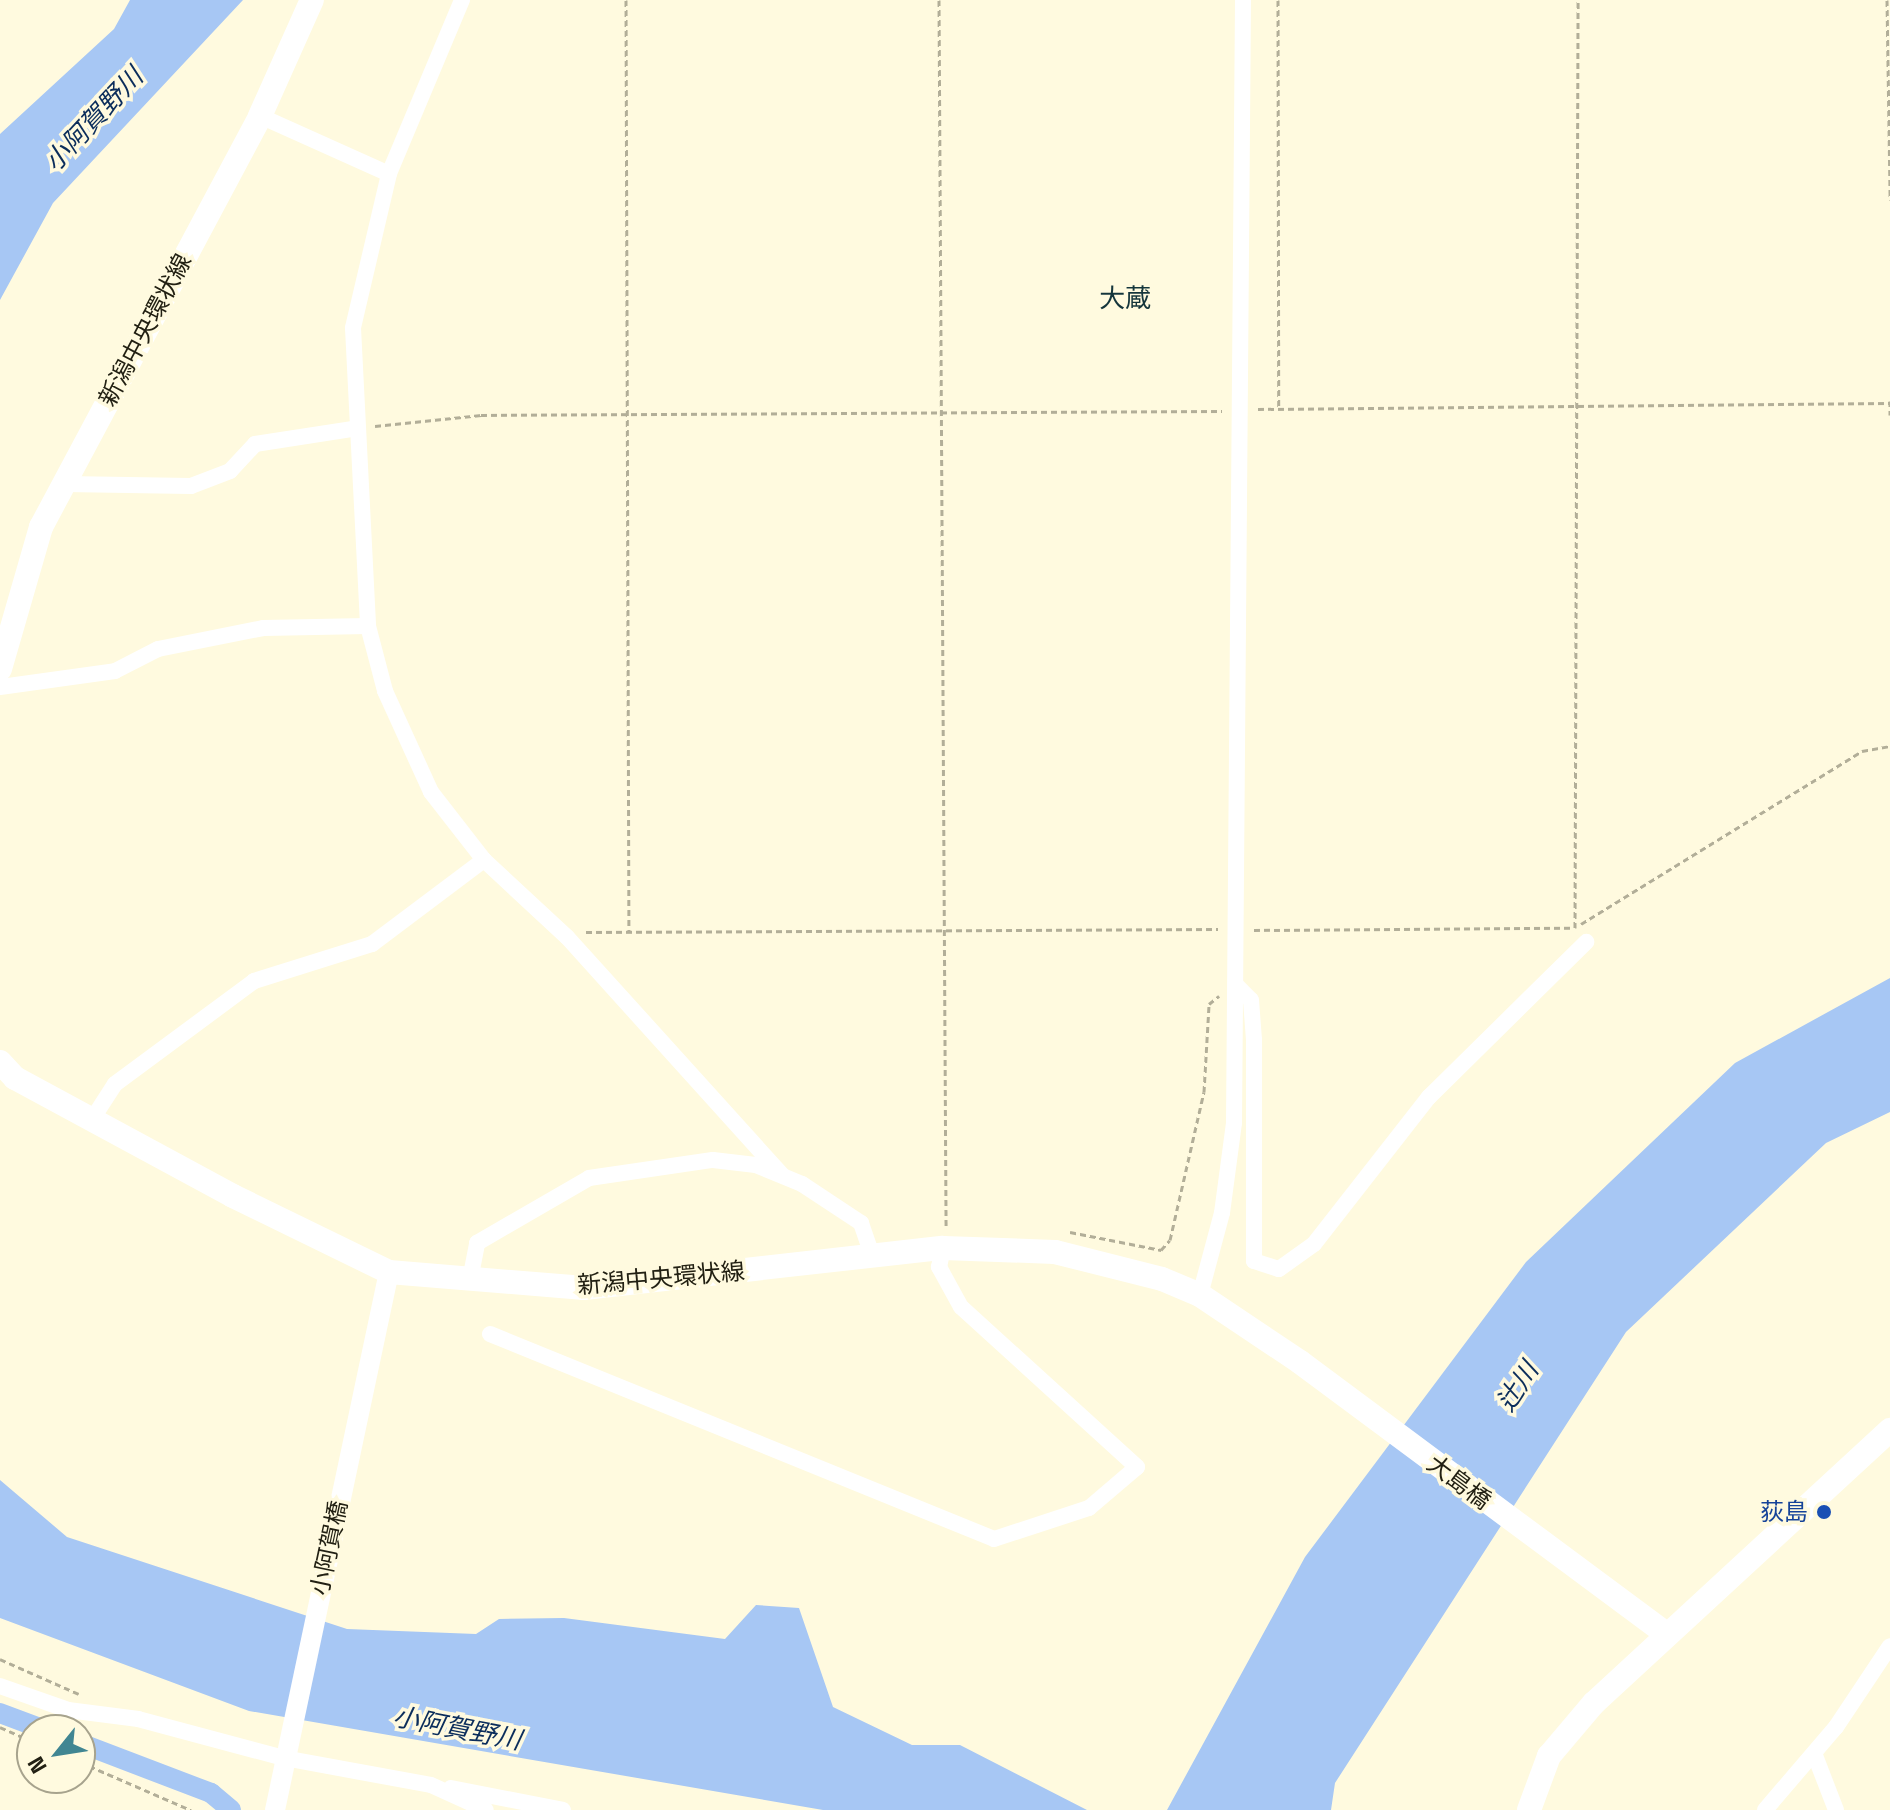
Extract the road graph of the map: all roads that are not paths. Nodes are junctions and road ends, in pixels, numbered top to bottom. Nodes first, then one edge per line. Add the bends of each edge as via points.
1 (312, 0) edge
2 (462, 0) edge
3 (1243, 0) edge
4 (260, 116) junction
5 (389, 174) junction
6 (358, 428) junction
7 (64, 484) junction
8 (368, 626) junction
9 (0, 669) edge
10 (0, 687) edge
11 (484, 860) junction
12 (1586, 942) dead end
13 (1236, 985) junction
14 (0, 1062) edge
15 (93, 1118) junction
16 (782, 1175) junction
17 (945, 1238) junction
18 (873, 1257) junction
19 (389, 1272) junction
20 (470, 1280) junction
21 (1200, 1295) junction
22 (490, 1334) dead end
23 (1300, 1362) joint
24 (1890, 1430) edge
25 (1667, 1635) junction
26 (1890, 1646) edge
27 (0, 1686) edge
28 (1814, 1753) junction
29 (286, 1755) junction
30 (431, 1785) junction
31 (275, 1810) edge
32 (486, 1810) edge
33 (563, 1810) edge
34 (1529, 1810) edge
35 (1765, 1810) edge
36 (1836, 1810) edge

1 - 4 main road, 新潟中央環状線
2 - 5 street
3 - 13 street via 1232,929
4 - 5 street
4 - 7 main road, 新潟中央環状線
5 - 6 street via 353,328
6 - 7 street via 255,444 230,471 191,486
6 - 8 street
7 - 9 main road, 新潟中央環状線 via 23,577
8 - 10 street via 263,628 158,649 115,671
8 - 11 street via 385,691 431,792
11 - 15 street via 372,944 254,981 115,1084
11 - 16 street via 567,937
12 - 13 street via 1429,1097 1314,1244 1279,1269 1254,1261 1254,1040 1251,1000
13 - 21 street via 1234,1123 1222,1213
14 - 15 main road, 新潟中央環状線 via 15,1078
15 - 19 main road, 新潟中央環状線
16 - 18 street via 861,1223
16 - 20 street via 713,1160 589,1178 477,1243
17 - 18 main road, 新潟中央環状線
17 - 21 main road, 新潟中央環状線 via 1112,1263
17 - 22 street via 939,1267 961,1307 1137,1467 1064,1521 994,1539
18 - 20 main road, 新潟中央環状線 via 584,1288
19 - 20 main road, 新潟中央環状線
19 - 29 street, 小阿賀橋
21 - 23 main road, 新潟中央環状線
23 - 25 main road, 大島橋
24 - 25 main road
25 - 34 main road via 1560,1740
26 - 28 street
27 - 29 street via 68,1710 138,1719
28 - 35 street
28 - 36 street
29 - 30 street
29 - 31 street, 小阿賀橋
30 - 32 street
30 - 33 street

